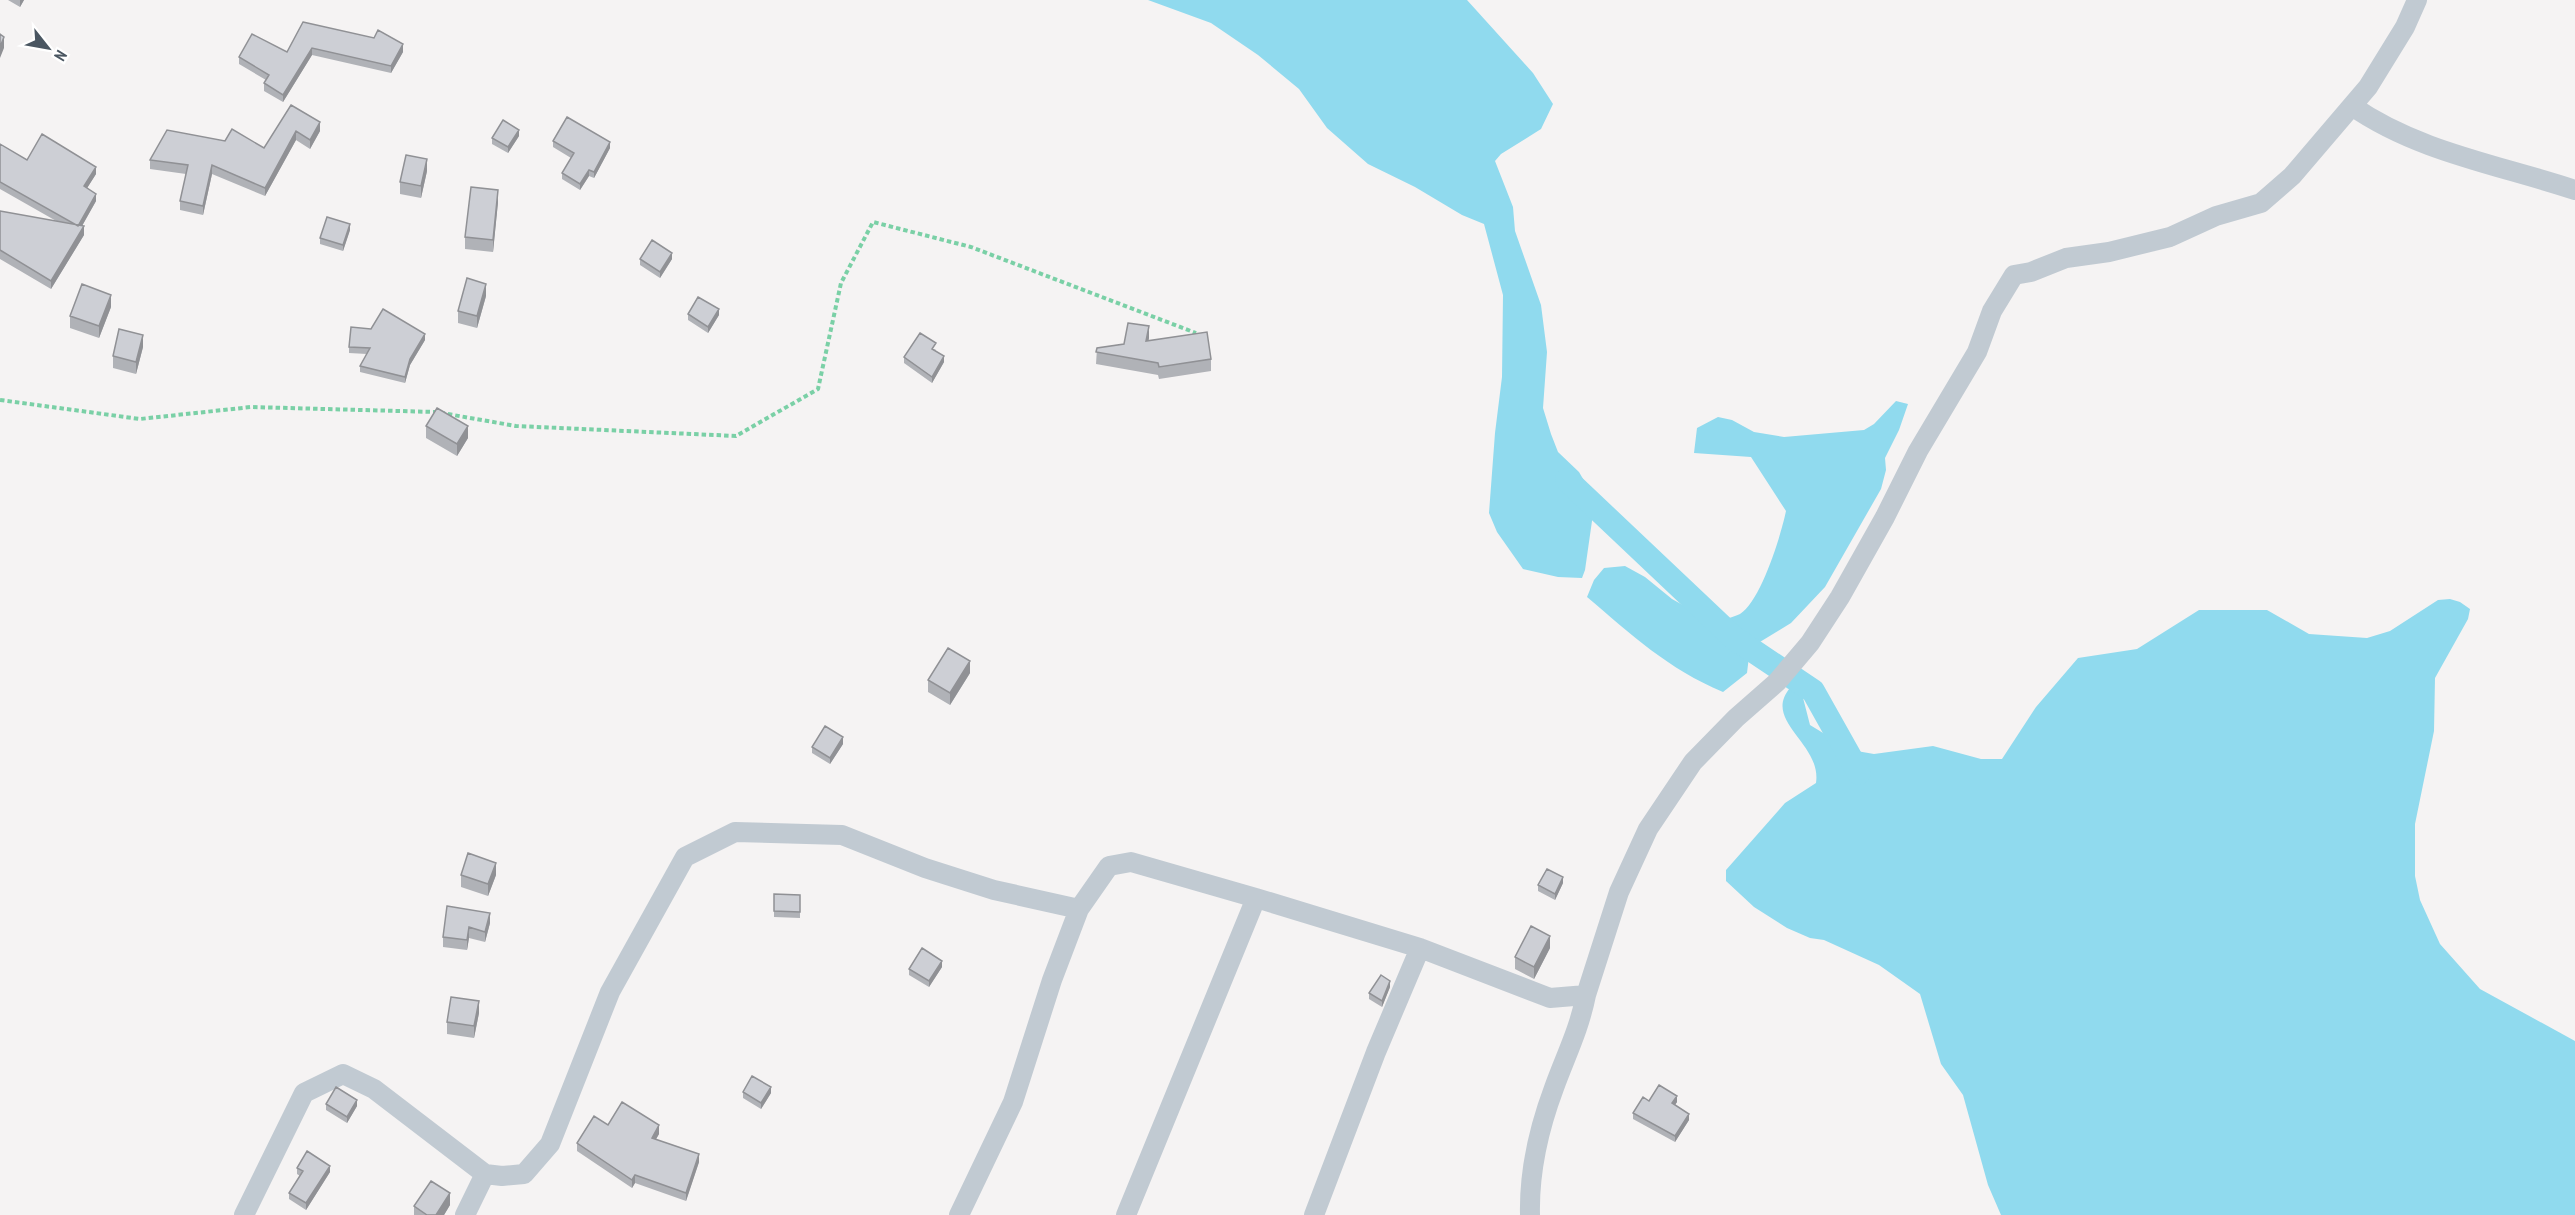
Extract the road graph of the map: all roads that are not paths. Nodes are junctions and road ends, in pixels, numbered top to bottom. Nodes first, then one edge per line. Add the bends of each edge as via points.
1 (2417, 0) edge
2 (2352, 106) junction
3 (2575, 190) edge
4 (1256, 898) junction
5 (1078, 909) junction
6 (1420, 948) junction
7 (1586, 996) junction
8 (485, 1174) junction
9 (244, 1215) edge
10 (465, 1215) edge
11 (959, 1215) edge
12 (1126, 1215) edge
13 (1314, 1215) edge
14 (1530, 1215) edge

1 - 2 street via 2399,37
2 - 3 street via 2411,139
2 - 7 street via 2292,176 2261,203 2216,216 2170,237 2066,258 2031,272 2014,274 1992,311 1977,352 1840,597 1810,643 1777,682 1693,762 1648,829 1619,892
4 - 5 street via 1131,862 1109,866
4 - 6 street
4 - 12 street
5 - 8 street via 994,890 842,835 735,832 685,857 610,992 550,1144 524,1173
5 - 11 street via 1013,1102
6 - 7 street via 1550,998
6 - 13 street
7 - 14 street via 1534,1155
8 - 9 street via 375,1089 343,1074 304,1093
8 - 10 street

